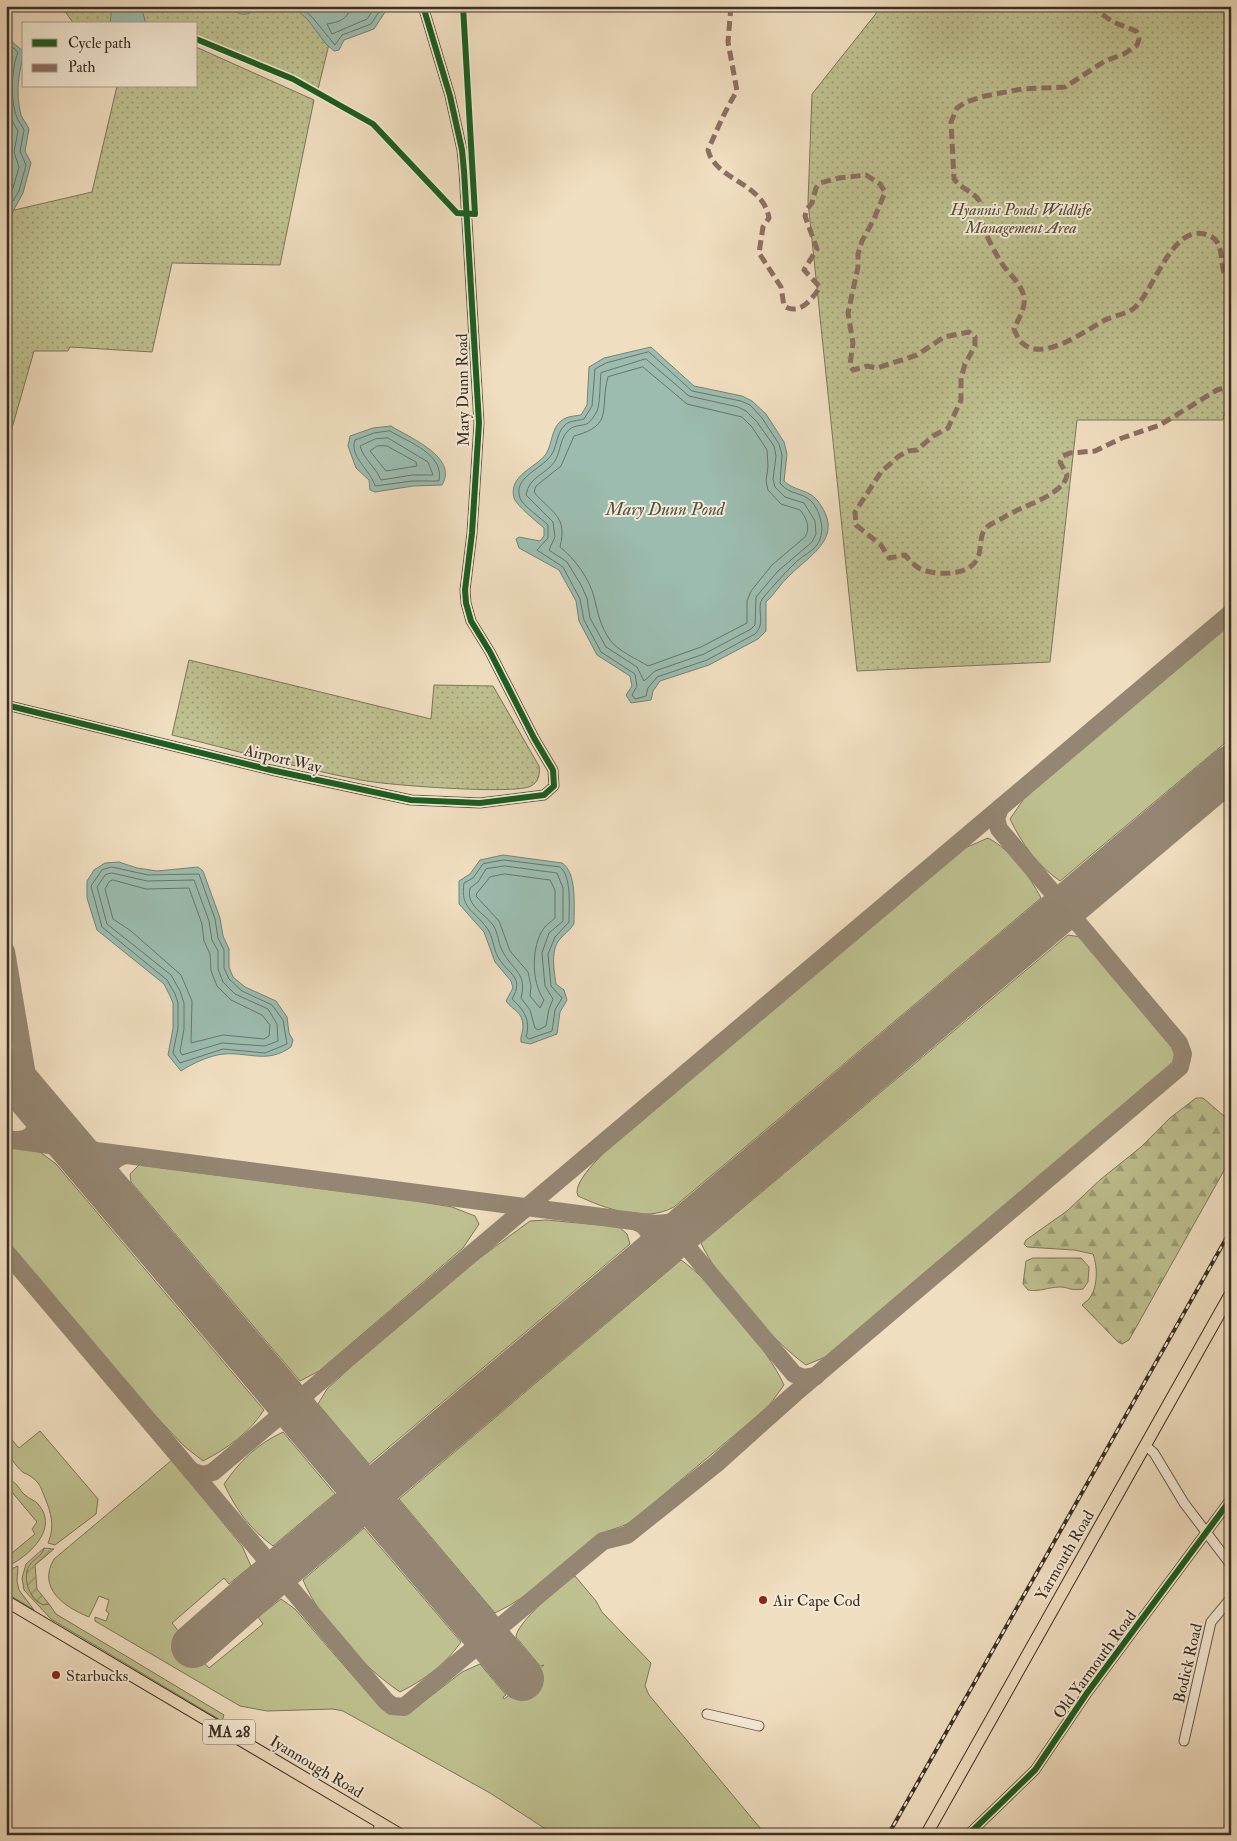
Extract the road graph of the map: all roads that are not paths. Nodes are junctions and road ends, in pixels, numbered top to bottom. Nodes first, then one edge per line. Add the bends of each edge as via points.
1 (423, 6) edge
2 (6, 705) edge
3 (554, 786) joint
4 (1231, 1293) edge
5 (1145, 1445) junction
6 (1231, 1499) edge
7 (1206, 1532) junction
8 (1231, 1565) edge
9 (1231, 1598) edge
10 (6, 1600) edge
11 (707, 1714) dead end
12 (759, 1726) dead end
13 (1184, 1741) dead end
14 (380, 1822) junction
15 (377, 1835) edge
16 (401, 1835) edge
17 (926, 1835) edge
18 (968, 1835) edge

1 - 3 street, Mary Dunn Road via 450,96 464,171 480,423 466,604 471,621 553,770
2 - 3 street, Airport Way via 271,770 411,800 480,803 544,794
4 - 5 main road, Yarmouth Road
5 - 7 street via 1154,1453
5 - 17 main road, Yarmouth Road
6 - 7 street, Old Yarmouth Road
7 - 8 street
7 - 18 street, Old Yarmouth Road via 1087,1693 1035,1770
9 - 13 street, Bodick Road via 1212,1622
10 - 14 main road, Iyannough Road / MA 28
11 - 12 street
14 - 15 street
14 - 16 main road, Iyannough Road / MA 28

